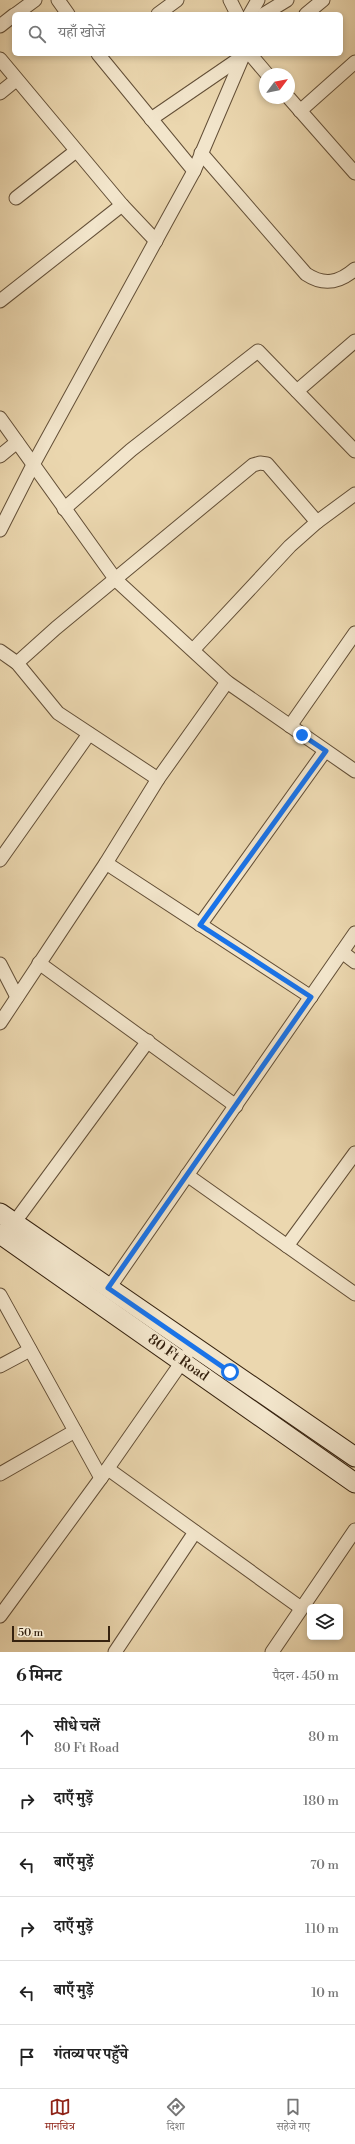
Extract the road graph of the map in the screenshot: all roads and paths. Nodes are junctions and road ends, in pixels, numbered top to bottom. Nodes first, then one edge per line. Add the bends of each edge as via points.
1 (35, 0) edge
2 (58, 0) edge
3 (177, 0) edge
4 (230, 0) edge
5 (258, 0) edge
6 (287, 0) edge
7 (323, 0) edge
8 (19, 12) edge
9 (67, 12) edge
10 (161, 12) edge
11 (237, 12) edge
12 (251, 12) edge
13 (267, 12) edge
14 (308, 12) edge
15 (12, 17) edge
16 (0, 26) edge
17 (101, 56) edge
18 (248, 56) edge
19 (250, 56) edge
20 (251, 56) edge
21 (0, 59) edge
22 (355, 62) edge
23 (262, 68) edge
24 (16, 80) junction
25 (0, 93) edge
26 (294, 104) edge
27 (300, 111) junction
28 (151, 119) junction
29 (76, 151) junction
30 (201, 153) junction
31 (354, 170) edge
32 (194, 171) junction
33 (16, 198) dead end
34 (122, 205) junction
35 (156, 241) junction
36 (355, 269) edge
37 (0, 301) edge
38 (355, 341) edge
39 (297, 391) junction
40 (0, 418) edge
41 (17, 442) junction
42 (355, 451) edge
43 (0, 456) edge
44 (34, 463) junction
45 (355, 494) edge
46 (64, 508) junction
47 (317, 522) junction
48 (0, 530) edge
49 (116, 580) junction
50 (355, 633) edge
51 (193, 650) junction
52 (0, 651) edge
53 (17, 663) junction
54 (227, 682) junction
55 (290, 726) junction
56 (89, 734) junction
57 (326, 751) junction
58 (355, 771) edge
59 (158, 779) junction
60 (0, 860) edge
61 (106, 863) junction
62 (200, 925) junction
63 (355, 933) edge
64 (342, 952) junction
65 (355, 962) edge
66 (39, 963) junction
67 (0, 964) edge
68 (17, 997) junction
69 (311, 997) junction
70 (0, 1023) edge
71 (148, 1041) junction
72 (236, 1106) junction
73 (355, 1153) edge
74 (188, 1176) junction
75 (5, 1224) edge
76 (287, 1246) junction
77 (108, 1288) junction
78 (355, 1294) edge
79 (0, 1295) edge
80 (30, 1350) junction
81 (187, 1353) junction
82 (0, 1366) edge
83 (74, 1431) junction
84 (355, 1457) edge
85 (0, 1474) edge
86 (104, 1474) junction
87 (355, 1483) edge
88 (355, 1530) edge
89 (195, 1532) junction
90 (301, 1608) junction
91 (0, 1616) edge
92 (115, 1652) edge
93 (272, 1652) edge

1 - 8 street
2 - 9 street
3 - 10 street
4 - 11 street
5 - 12 street
6 - 13 street
7 - 14 street
15 - 16 street
17 - 28 street
18 - 28 street
19 - 30 street
20 - 23 street
21 - 24 street
22 - 27 street
24 - 25 street
24 - 29 street
26 - 27 street
27 - 31 street
28 - 32 street
29 - 33 street
29 - 34 street
30 - 32 street
30 - 36 street via 306,274 316,281 325,282 344,278
32 - 35 street
34 - 35 street
34 - 37 street
35 - 44 street
38 - 39 street
39 - 42 street
39 - 46 street via 258,351 131,450
40 - 41 street
41 - 43 street
41 - 44 street
44 - 46 street
44 - 48 street
45 - 47 street
46 - 49 street
47 - 49 street via 267,464 253,465
47 - 51 street via 290,546
49 - 51 street
49 - 53 street
50 - 55 street
51 - 54 street
52 - 53 street
53 - 56 street via 58,714
54 - 55 street
54 - 59 street
55 - 57 street
56 - 59 street
56 - 60 street
57 - 58 street
57 - 62 street
59 - 61 street
61 - 62 street
61 - 66 street
62 - 69 street
63 - 64 street
64 - 65 street
64 - 69 street
66 - 68 street
66 - 71 street
67 - 68 street
68 - 70 street
69 - 72 street
71 - 72 street
71 - 75 street
72 - 74 street
73 - 76 street
74 - 76 street
74 - 77 street
75 - 77 main road, 80 Ft Road
75 - 81 main road, 80 Ft Road
76 - 78 street
77 - 81 main road, 80 Ft Road
79 - 80 street
80 - 82 street
80 - 83 street
81 - 84 main road, 80 Ft Road
81 - 86 street
81 - 87 main road, 80 Ft Road
83 - 85 street
83 - 86 street
86 - 89 street
86 - 91 street
88 - 90 street
89 - 90 street
89 - 92 street
90 - 93 street

